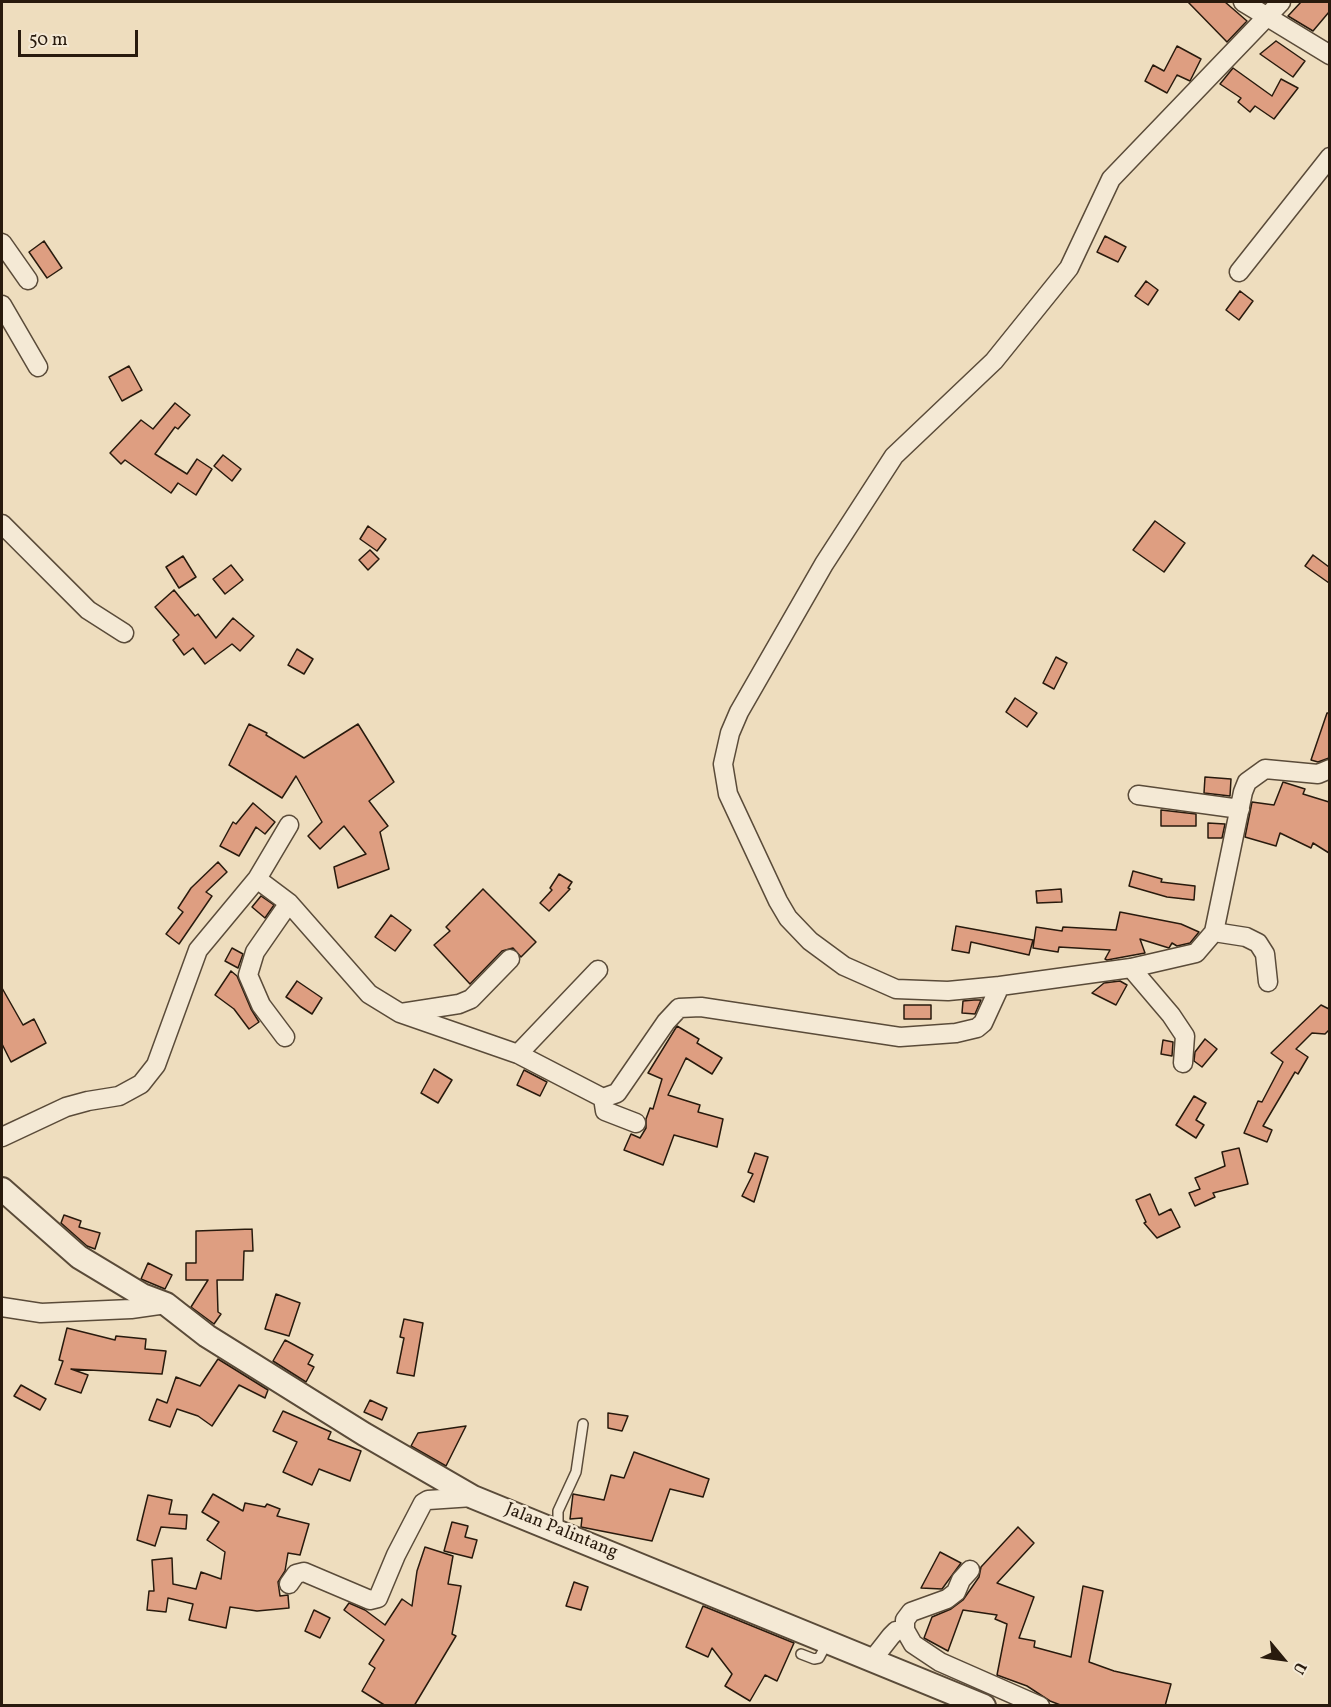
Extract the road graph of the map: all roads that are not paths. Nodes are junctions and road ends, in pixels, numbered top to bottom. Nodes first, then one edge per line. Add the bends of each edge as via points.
1 (1243, 2) edge
2 (1281, 2) edge
3 (1268, 17) junction
4 (1329, 55) edge
5 (1329, 157) edge
6 (2, 243) edge
7 (1239, 272) dead end
8 (28, 280) dead end
9 (2, 305) edge
10 (38, 367) dead end
11 (2, 524) edge
12 (124, 633) dead end
13 (1327, 775) edge
14 (1138, 795) dead end
15 (1240, 809) junction
16 (289, 825) dead end
17 (257, 879) junction
18 (289, 903) junction
19 (1214, 932) junction
20 (510, 959) dead end
21 (1131, 968) junction
22 (598, 970) dead end
23 (1268, 982) dead end
24 (1000, 986) junction
25 (400, 1013) junction
26 (285, 1037) dead end
27 (518, 1054) junction
28 (1183, 1063) dead end
29 (603, 1098) junction
30 (636, 1122) dead end
31 (2, 1137) edge
32 (2, 1189) edge
33 (166, 1304) junction
34 (2, 1306) edge
35 (584, 1424) dead end
36 (473, 1497) junction
37 (558, 1531) junction
38 (970, 1570) dead end
39 (289, 1584) dead end
40 (905, 1630) junction
41 (829, 1641) junction
42 (801, 1654) dead end
43 (873, 1659) junction
44 (960, 1683) junction
45 (984, 1706) edge
46 (1040, 1706) edge

1 - 3 street
2 - 3 street
3 - 4 street
3 - 24 street via 1111,179 1069,268 994,361 894,456 824,564 730,733 723,764 728,794 778,901 810,941 843,966 896,989 948,991
5 - 7 street
6 - 8 street
9 - 10 street
11 - 12 street via 88,610
13 - 15 street via 1265,769 1247,782
14 - 15 street
15 - 19 street
16 - 17 street
17 - 18 street
17 - 31 street via 198,950 156,1065 141,1084 119,1096 66,1107
18 - 25 street via 369,994
18 - 26 street via 255,952 248,975 261,1005
19 - 21 street via 1196,952
19 - 23 street via 1258,943 1265,954
20 - 25 street via 471,999
21 - 24 street
21 - 28 street via 1185,1036
22 - 27 street
24 - 29 street via 978,1028 900,1038 700,1007 679,1008 616,1093
25 - 27 street
27 - 29 street
29 - 30 street via 605,1111
32 - 33 street, Jalan Palintang via 79,1257 142,1295
33 - 34 street via 131,1310 41,1313
33 - 36 street, Jalan Palintang via 207,1336
35 - 37 lane via 576,1472 558,1511
36 - 37 street, Jalan Palintang
36 - 39 street via 423,1503 378,1598 370,1600 304,1572 296,1574
37 - 41 street, Jalan Palintang
38 - 40 street via 947,1599 908,1615
40 - 43 street via 896,1631
40 - 44 street via 914,1644
41 - 42 lane via 819,1659
41 - 43 street, Jalan Palintang
43 - 44 street, Jalan Palintang
44 - 45 street, Jalan Palintang
44 - 46 street

